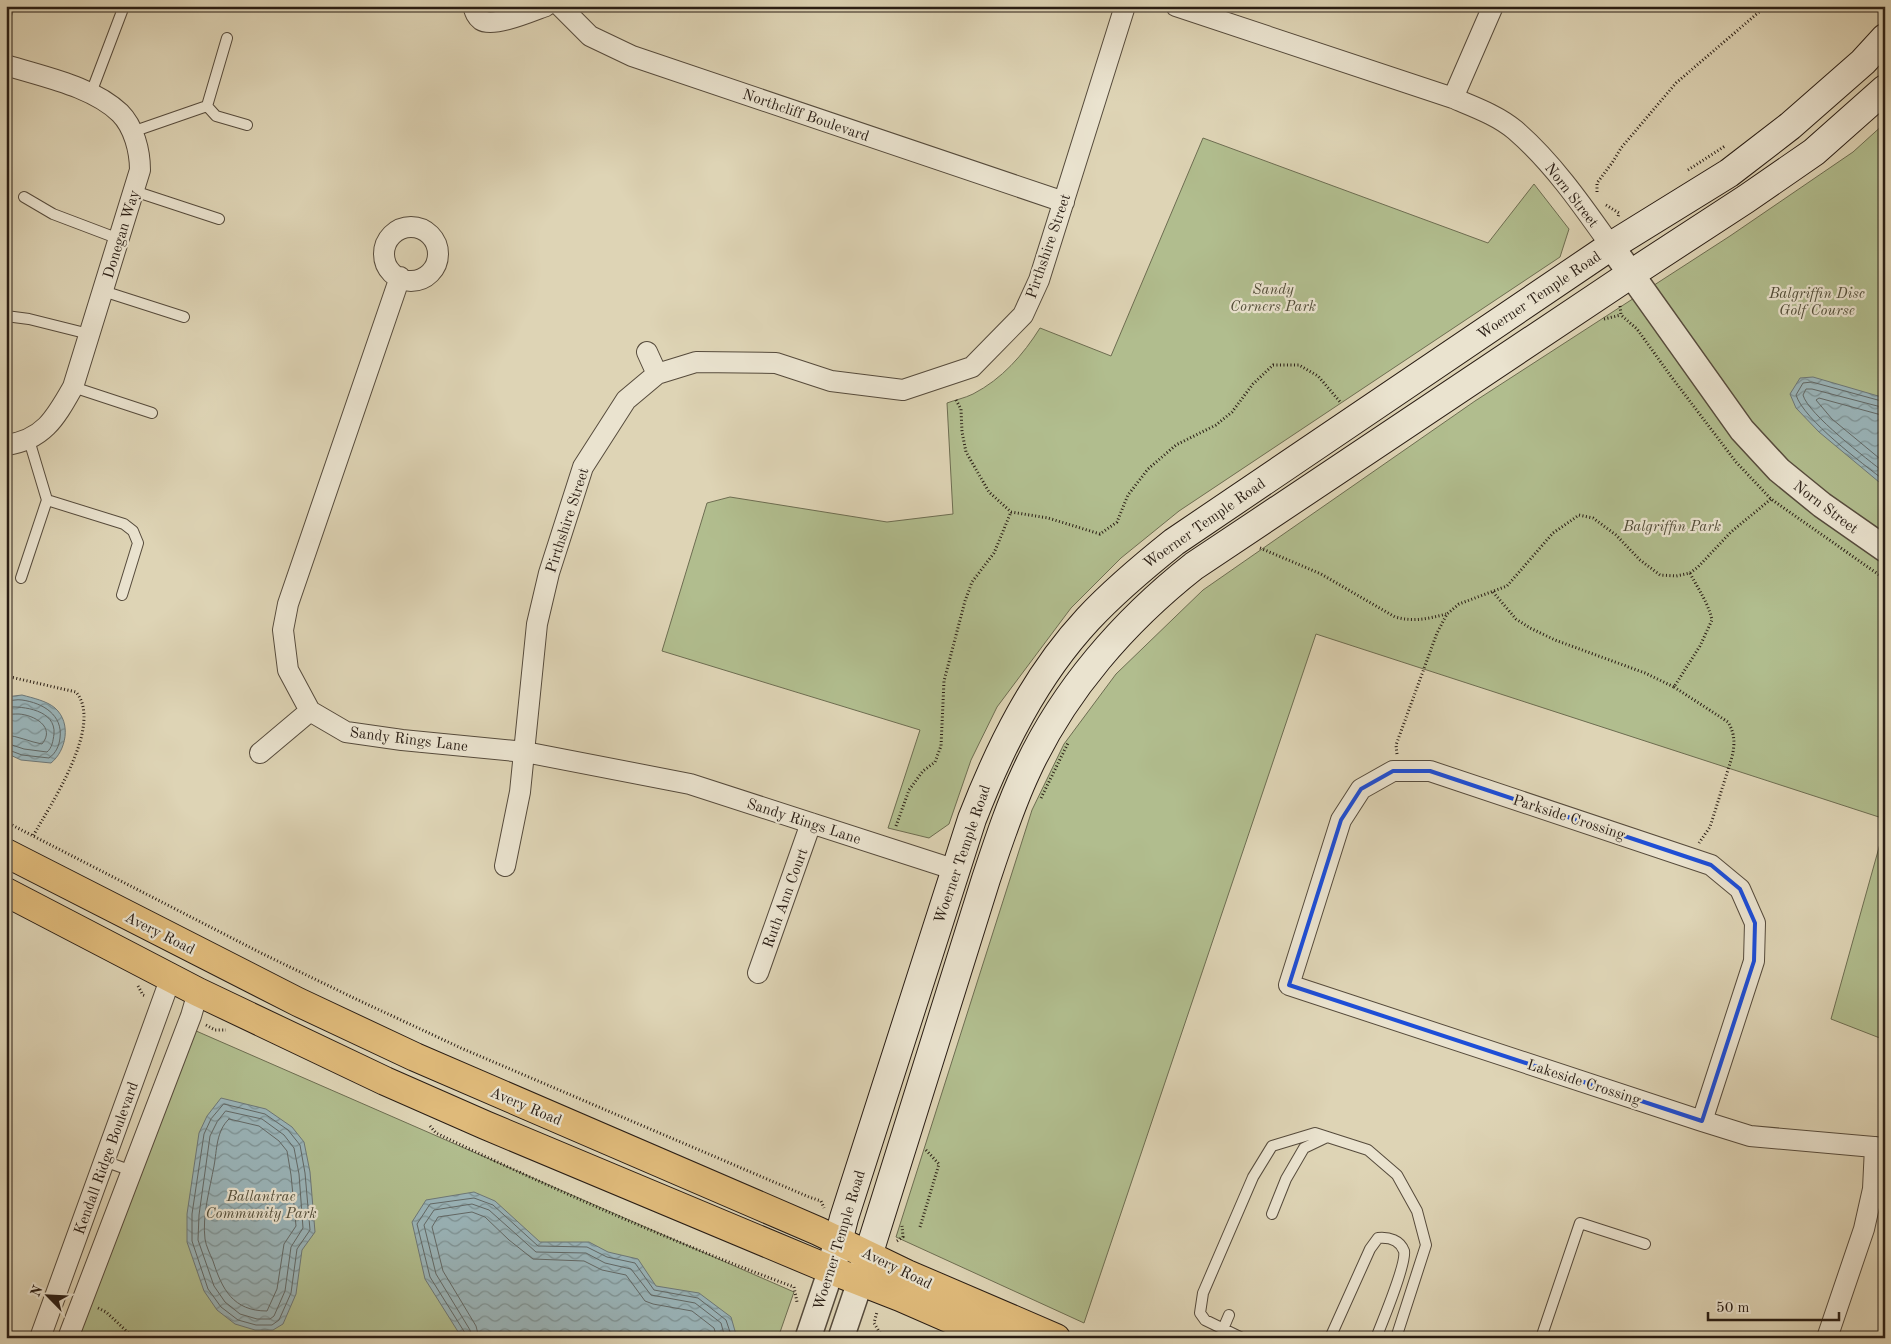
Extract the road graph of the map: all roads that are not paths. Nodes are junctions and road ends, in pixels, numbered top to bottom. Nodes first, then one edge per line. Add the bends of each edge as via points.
1 (9, 6) edge
2 (124, 6) edge
3 (473, 6) edge
4 (546, 6) edge
5 (560, 6) edge
6 (1125, 6) edge
7 (1176, 6) edge
8 (1493, 6) edge
9 (6, 15) edge
10 (227, 38) dead end
11 (1885, 38) edge
12 (6, 65) edge
13 (1885, 89) edge
14 (91, 93) junction
15 (1453, 98) junction
16 (207, 106) junction
17 (247, 125) dead end
18 (132, 132) junction
19 (134, 191) junction
20 (24, 197) dead end
21 (1064, 202) junction
22 (219, 219) dead end
23 (1621, 226) junction
24 (119, 239) junction
25 (1631, 274) junction
26 (400, 277) dead end
27 (103, 291) junction
28 (6, 316) edge
29 (184, 317) dead end
30 (89, 334) junction
31 (647, 352) dead end
32 (657, 374) junction
33 (73, 387) junction
34 (152, 413) dead end
35 (29, 440) junction
36 (6, 445) edge
37 (47, 500) junction
38 (1885, 549) edge
39 (21, 578) dead end
40 (122, 595) dead end
41 (310, 711) junction
42 (524, 752) junction
43 (260, 753) dead end
44 (812, 822) junction
45 (6, 853) edge
46 (505, 866) dead end
47 (956, 870) junction
48 (6, 892) edge
49 (758, 972) dead end
50 (171, 977) junction
51 (1289, 985) joint
52 (198, 992) junction
53 (1702, 1121) junction
54 (1327, 1137) junction
55 (1880, 1147) edge
56 (104, 1161) junction
57 (132, 1171) junction
58 (1272, 1214) dead end
59 (839, 1240) junction
60 (1645, 1244) dead end
61 (832, 1270) junction
62 (875, 1273) junction
63 (1229, 1315) dead end
64 (1223, 1329) junction
65 (40, 1338) edge
66 (68, 1338) edge
67 (808, 1338) edge
68 (841, 1338) edge
69 (994, 1338) edge
70 (1056, 1338) edge
71 (1242, 1338) edge
72 (1330, 1338) edge
73 (1376, 1338) edge
74 (1396, 1338) edge
75 (1541, 1338) edge
76 (1827, 1338) edge

1 - 9 lane
2 - 14 lane
3 - 4 street via 482,21 493,22
5 - 21 street, Northcliff Boulevard via 590,36 632,56
6 - 21 street, Pirthshire Street
7 - 15 street, Norn Street
8 - 15 street
10 - 16 lane
11 - 23 main road, Woerner Temple Road via 1863,62 1790,126 1729,173
12 - 14 street, Donegan Way
13 - 25 main road, Woerner Temple Road via 1814,152
14 - 18 street, Donegan Way via 121,114
15 - 23 street, Norn Street via 1514,129 1562,178
16 - 17 lane via 216,116
16 - 18 lane
18 - 19 street, Donegan Way via 140,157
19 - 22 lane
19 - 24 street, Donegan Way
20 - 24 lane via 53,214
21 - 32 street, Pirthshire Street via 1039,280 1023,315 972,366 903,390 831,381 776,363 696,362
23 - 25 street, Norn Street
23 - 47 main road, Woerner Temple Road via 1134,573 1088,619 1051,665 1020,714 992,768
24 - 27 street, Donegan Way
25 - 38 street, Norn Street via 1742,430 1779,470
25 - 62 main road, Woerner Temple Road via 1194,566 1125,628 1078,684 1026,771 1002,832
26 - 41 street via 288,604 283,630 288,670
27 - 29 lane
27 - 30 street, Donegan Way
28 - 30 lane
30 - 33 street, Donegan Way
31 - 32 street
32 - 42 street, Pirthshire Street via 626,400 583,467 549,573 537,624
33 - 34 lane
33 - 35 street, Donegan Way via 56,416
35 - 36 street, Donegan Way
35 - 37 lane
37 - 39 lane
37 - 40 lane via 124,524 133,531 138,543
41 - 42 street, Sandy Rings Lane via 346,732
41 - 43 street
42 - 44 street, Sandy Rings Lane via 690,784
42 - 46 street, Pirthshire Street via 520,792
44 - 47 street, Sandy Rings Lane
44 - 49 street, Ruth Ann Court
45 - 59 main road, Avery Road via 298,1002 406,1053
47 - 59 main road, Woerner Temple Road
48 - 50 main road, Avery Road
50 - 52 main road, Avery Road
50 - 56 street, Kendall Ridge Boulevard
51 - 53 street, Lakeside Crossing
51 - 53 street, Parkside Crossing via 1340,820 1361,789 1393,771 1430,771 1712,865 1740,889 1755,923 1754,961
52 - 57 street, Kendall Ridge Boulevard
52 - 61 main road, Avery Road via 385,1081
53 - 55 street, Lakeside Crossing via 1750,1136
54 - 58 lane via 1304,1148 1286,1179
54 - 64 lane via 1315,1133 1272,1146 1253,1177 1203,1293 1200,1313 1205,1320
54 - 74 lane via 1368,1150 1397,1175 1417,1210 1426,1245
55 - 76 street via 1864,1229
56 - 57 lane
56 - 65 street, Kendall Ridge Boulevard
57 - 66 street, Kendall Ridge Boulevard
59 - 61 main road, Woerner Temple Road
59 - 62 main road, Avery Road
60 - 75 lane via 1580,1223
61 - 62 main road, Avery Road
61 - 67 street, Woerner Temple Road
62 - 68 street, Woerner Temple Road
62 - 69 main road, Avery Road
62 - 70 main road, Avery Road via 907,1274
63 - 64 lane
64 - 71 lane
72 - 73 lane via 1370,1249 1378,1238 1386,1237 1398,1241 1404,1252 1403,1265

